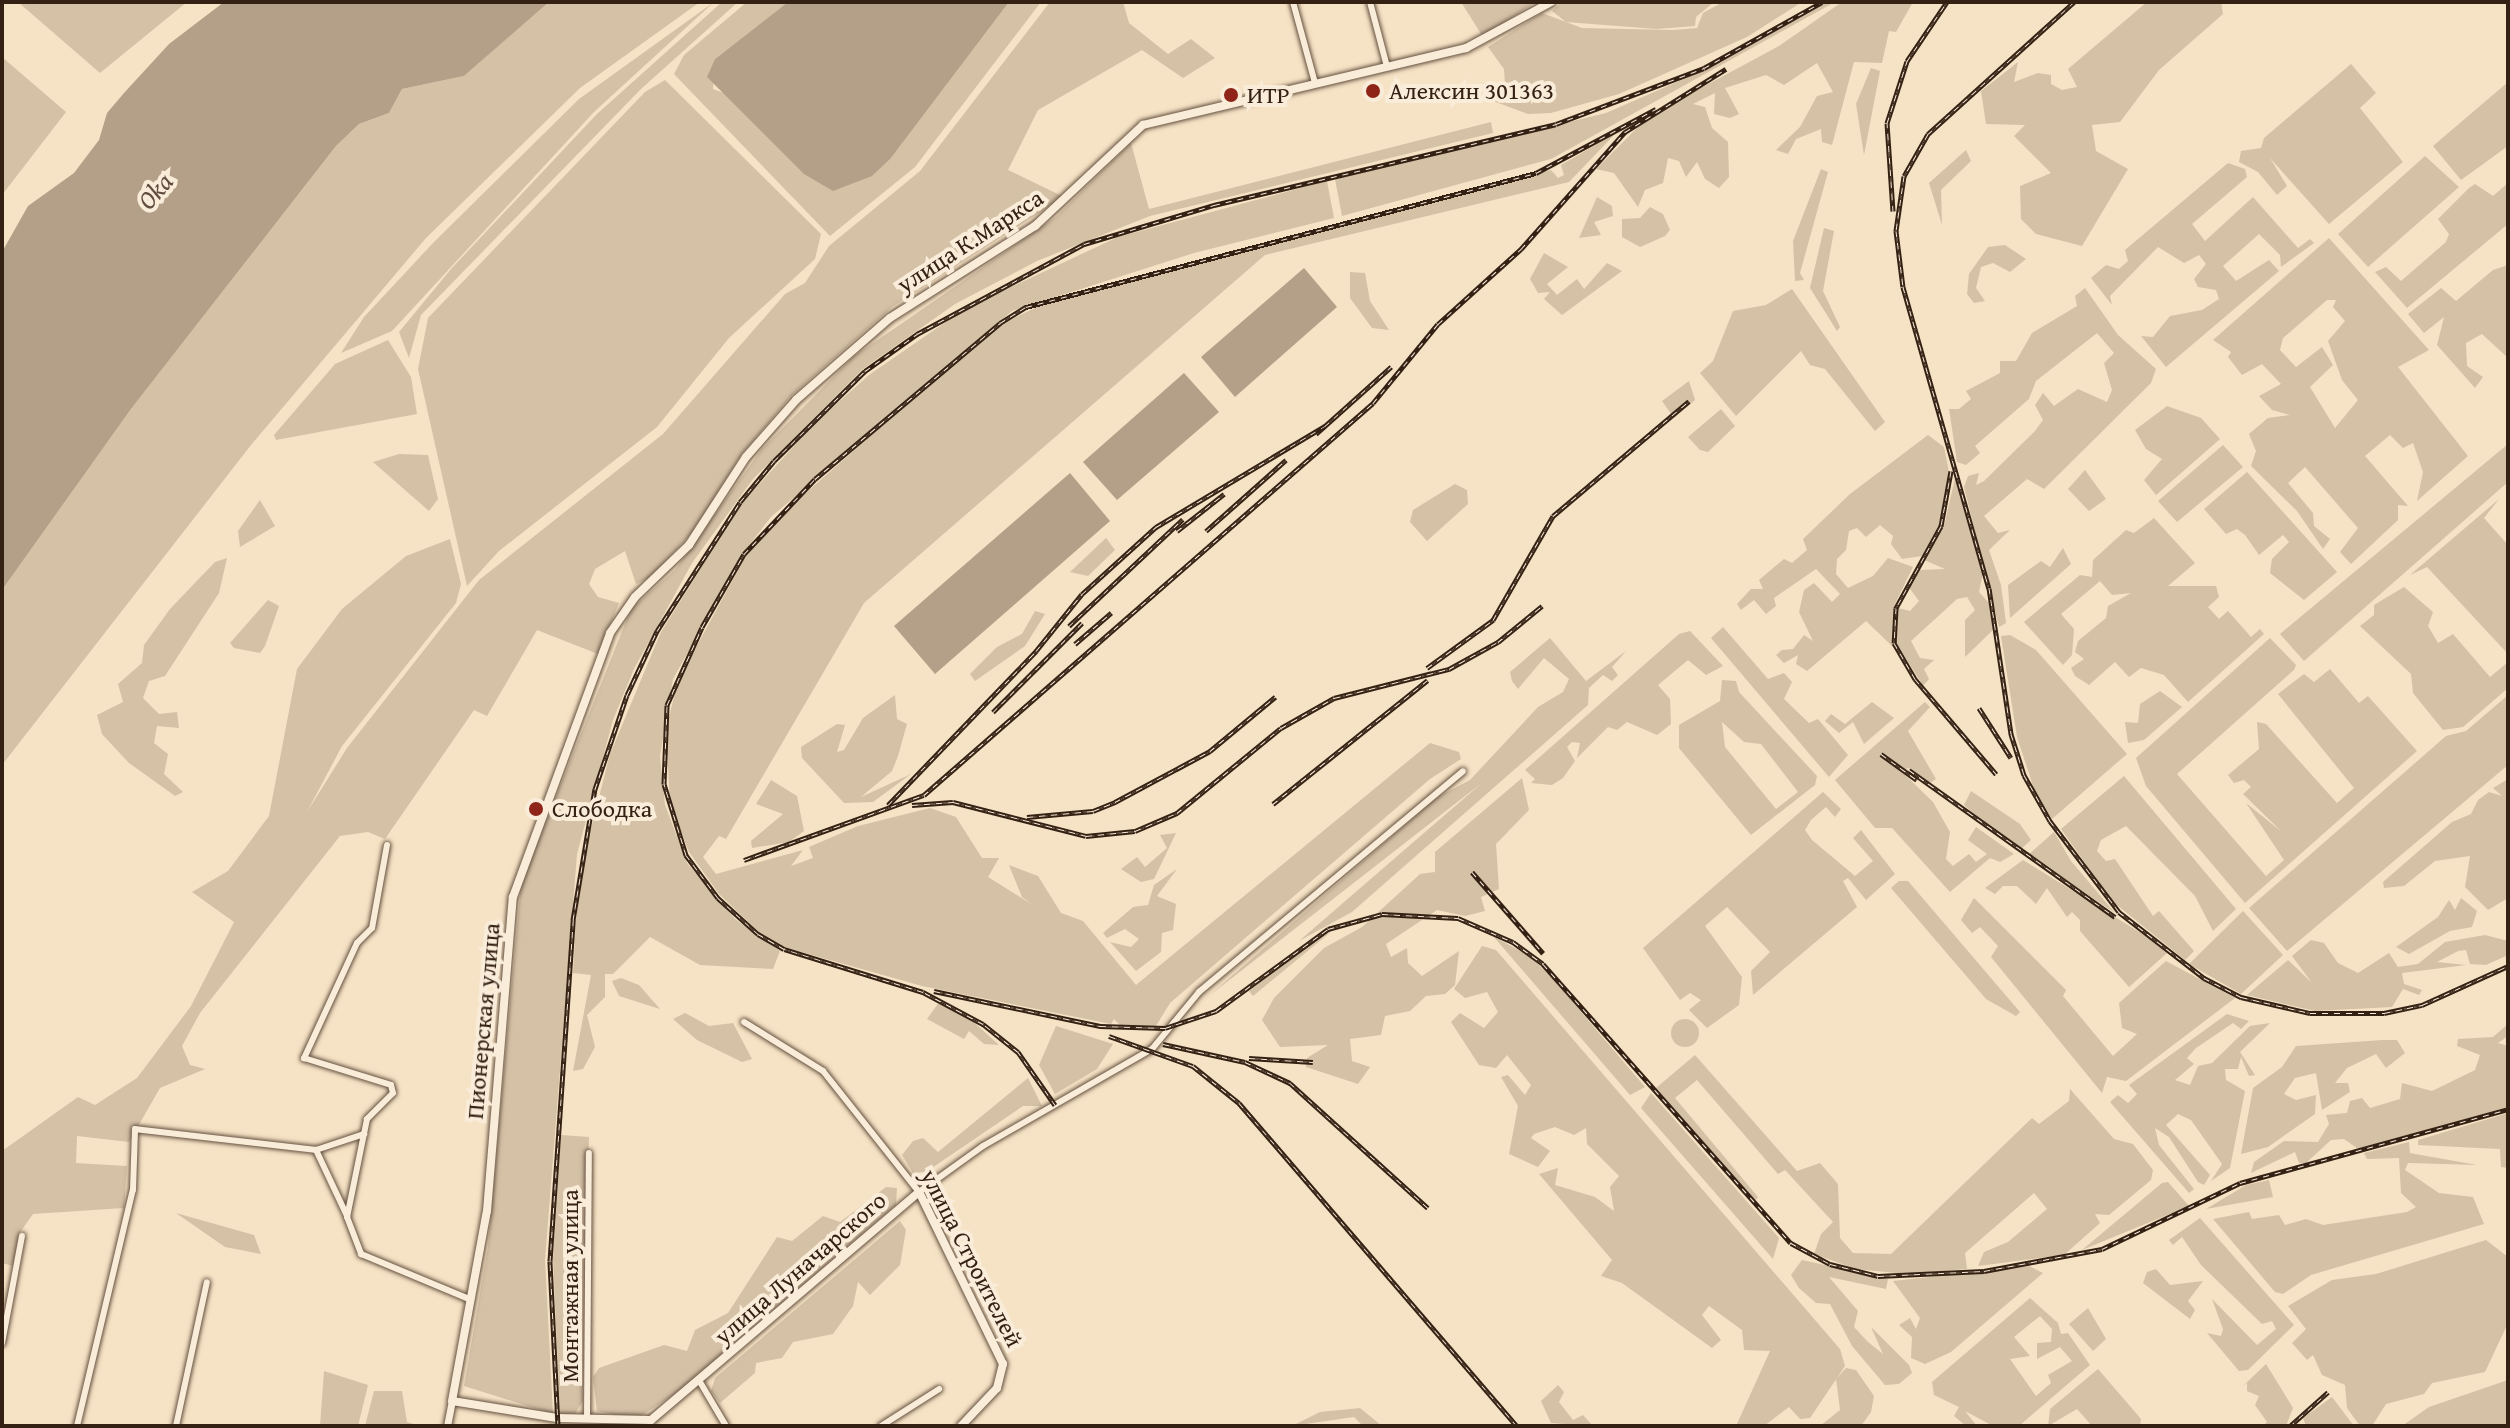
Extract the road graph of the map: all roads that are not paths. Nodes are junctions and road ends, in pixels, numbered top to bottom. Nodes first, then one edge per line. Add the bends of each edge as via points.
1 (1293, 2) edge
2 (1370, 2) edge
3 (1551, 2) edge
4 (1387, 67) junction
5 (1315, 83) junction
6 (610, 633) joint
7 (1463, 771) dead end
8 (387, 845) dead end
9 (744, 1022) dead end
10 (364, 1134) junction
11 (316, 1150) junction
12 (589, 1153) dead end
13 (919, 1192) junction
14 (347, 1217) junction
15 (22, 1236) dead end
16 (207, 1282) dead end
17 (469, 1299) junction
18 (2, 1343) edge
19 (700, 1382) junction
20 (939, 1389) dead end
21 (452, 1401) junction
22 (587, 1419) junction
23 (77, 1426) edge
24 (176, 1426) edge
25 (447, 1426) edge
26 (726, 1426) edge
27 (881, 1426) edge
28 (961, 1426) edge

1 - 5 street
2 - 4 street
3 - 4 main road, улица К.Маркса via 1466,48
4 - 5 main road, улица К.Маркса
5 - 6 main road, улица К.Маркса via 1143,125 1035,226 890,318 797,399 746,457 689,545 635,597
6 - 17 main road, Пионерская улица via 513,897 487,1211
7 - 13 street, улица Луначарского via 1183,1007 1152,1049 983,1146
8 - 10 street via 372,928 357,943 304,1058 391,1085 393,1093 367,1119
9 - 13 street, улица Строителей via 823,1071
10 - 11 street
10 - 14 street
11 - 14 street
11 - 23 street via 135,1129 133,1190
12 - 22 street, Монтажная улица
13 - 19 main road, улица Луначарского
13 - 28 main road, улица Строителей via 1003,1364 997,1388
14 - 17 street via 361,1254
15 - 18 street
16 - 24 street
17 - 21 main road, Пионерская улица
19 - 22 main road, улица Луначарского via 651,1420
19 - 26 street
20 - 27 street
21 - 22 main road, улица Луначарского
21 - 25 street, Пионерская улица

